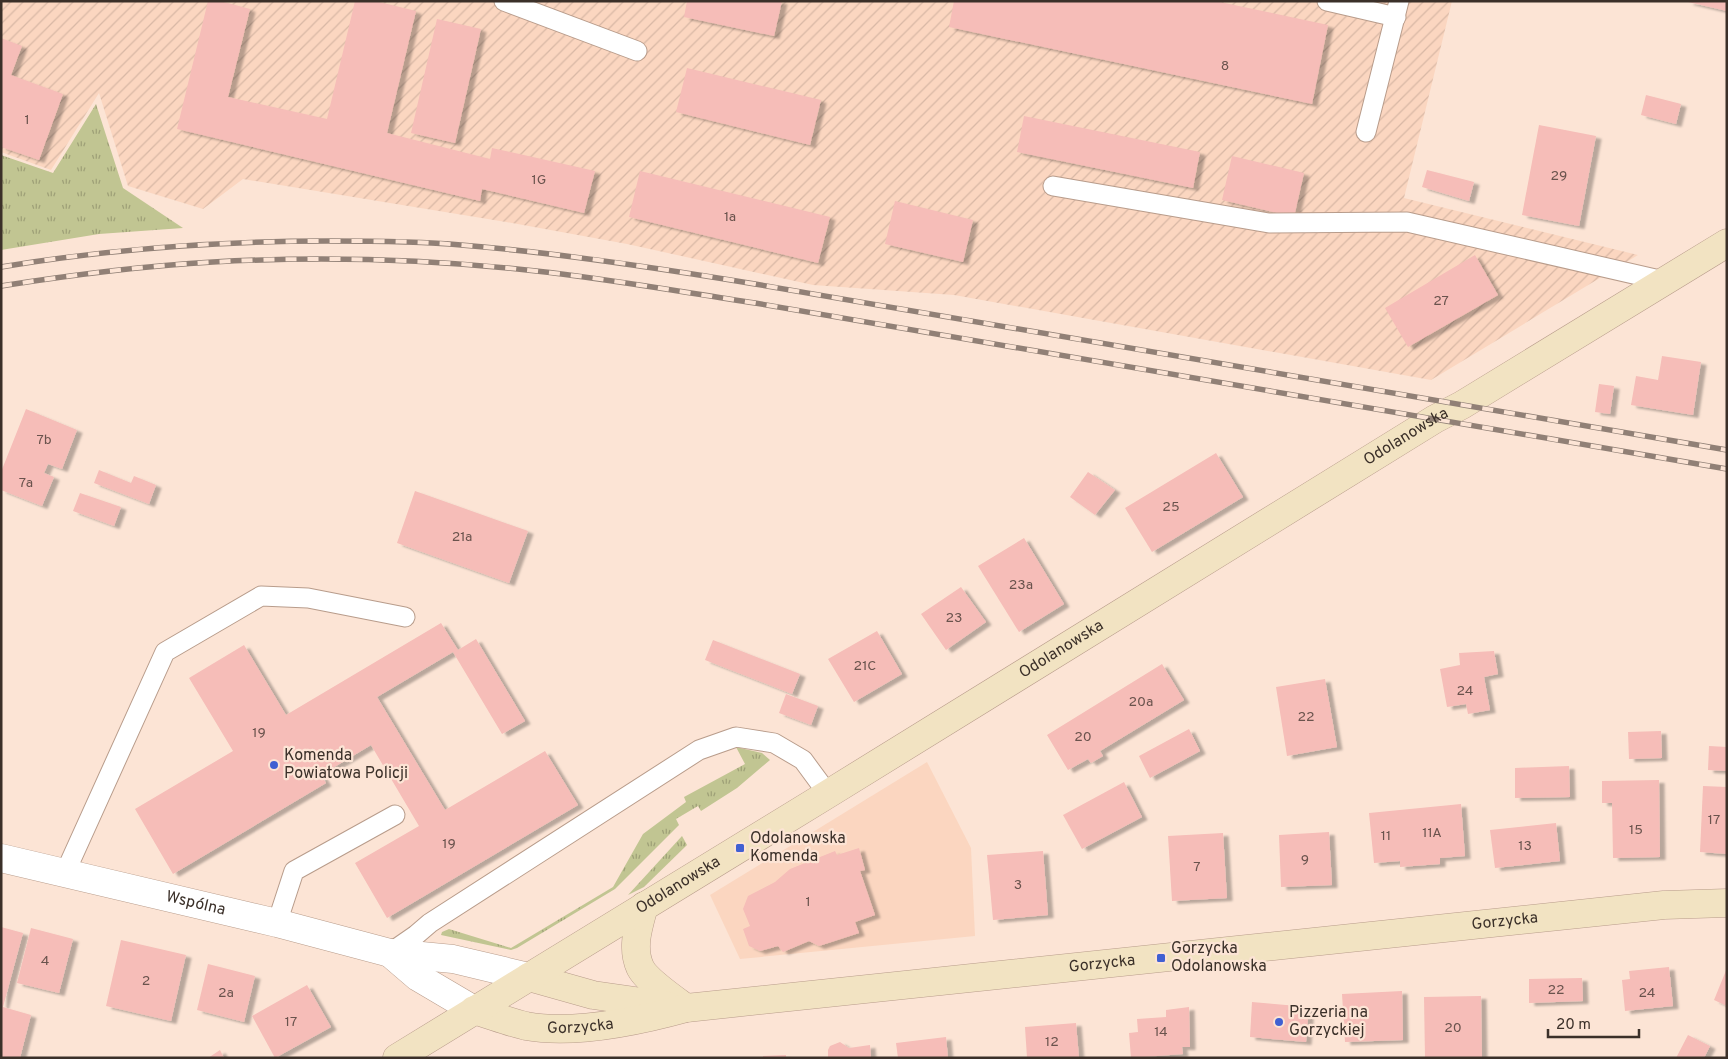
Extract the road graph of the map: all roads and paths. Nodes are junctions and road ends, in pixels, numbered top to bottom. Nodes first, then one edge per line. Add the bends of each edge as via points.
1 (504, 1) edge
2 (1327, 1) edge
3 (1398, 9) edge
4 (637, 51) dead end
5 (1366, 132) dead end
6 (1053, 186) dead end
7 (1727, 243) edge
8 (1664, 281) junction
9 (405, 617) dead end
10 (828, 794) junction
11 (394, 815) dead end
12 (1, 858) edge
13 (65, 873) junction
14 (1727, 903) edge
15 (644, 906) junction
16 (278, 923) junction
17 (390, 952) junction
18 (529, 977) junction
19 (686, 1008) junction
20 (474, 1010) junction
21 (396, 1058) edge

1 - 4 lane
2 - 3 lane
3 - 5 lane
6 - 8 lane via 1269,223 1407,222
7 - 8 main road, Odolanowska
8 - 10 main road, Odolanowska
9 - 13 lane via 308,598 261,596 165,652
10 - 15 main road, Odolanowska
10 - 17 lane via 803,760 774,742 736,738 699,750
11 - 16 lane via 294,871
12 - 13 street, Wspólna
13 - 16 street, Wspólna
14 - 19 main road, Gorzycka via 1664,905
15 - 18 main road, Odolanowska
15 - 19 main road via 636,950 640,968
16 - 17 street, Wspólna
17 - 18 street, Wspólna via 452,959
17 - 20 street, Wspólna via 418,976
18 - 19 main road, Gorzycka via 592,995
18 - 20 main road, Odolanowska
19 - 20 main road, Gorzycka via 592,1028 527,1026
20 - 21 main road, Odolanowska

